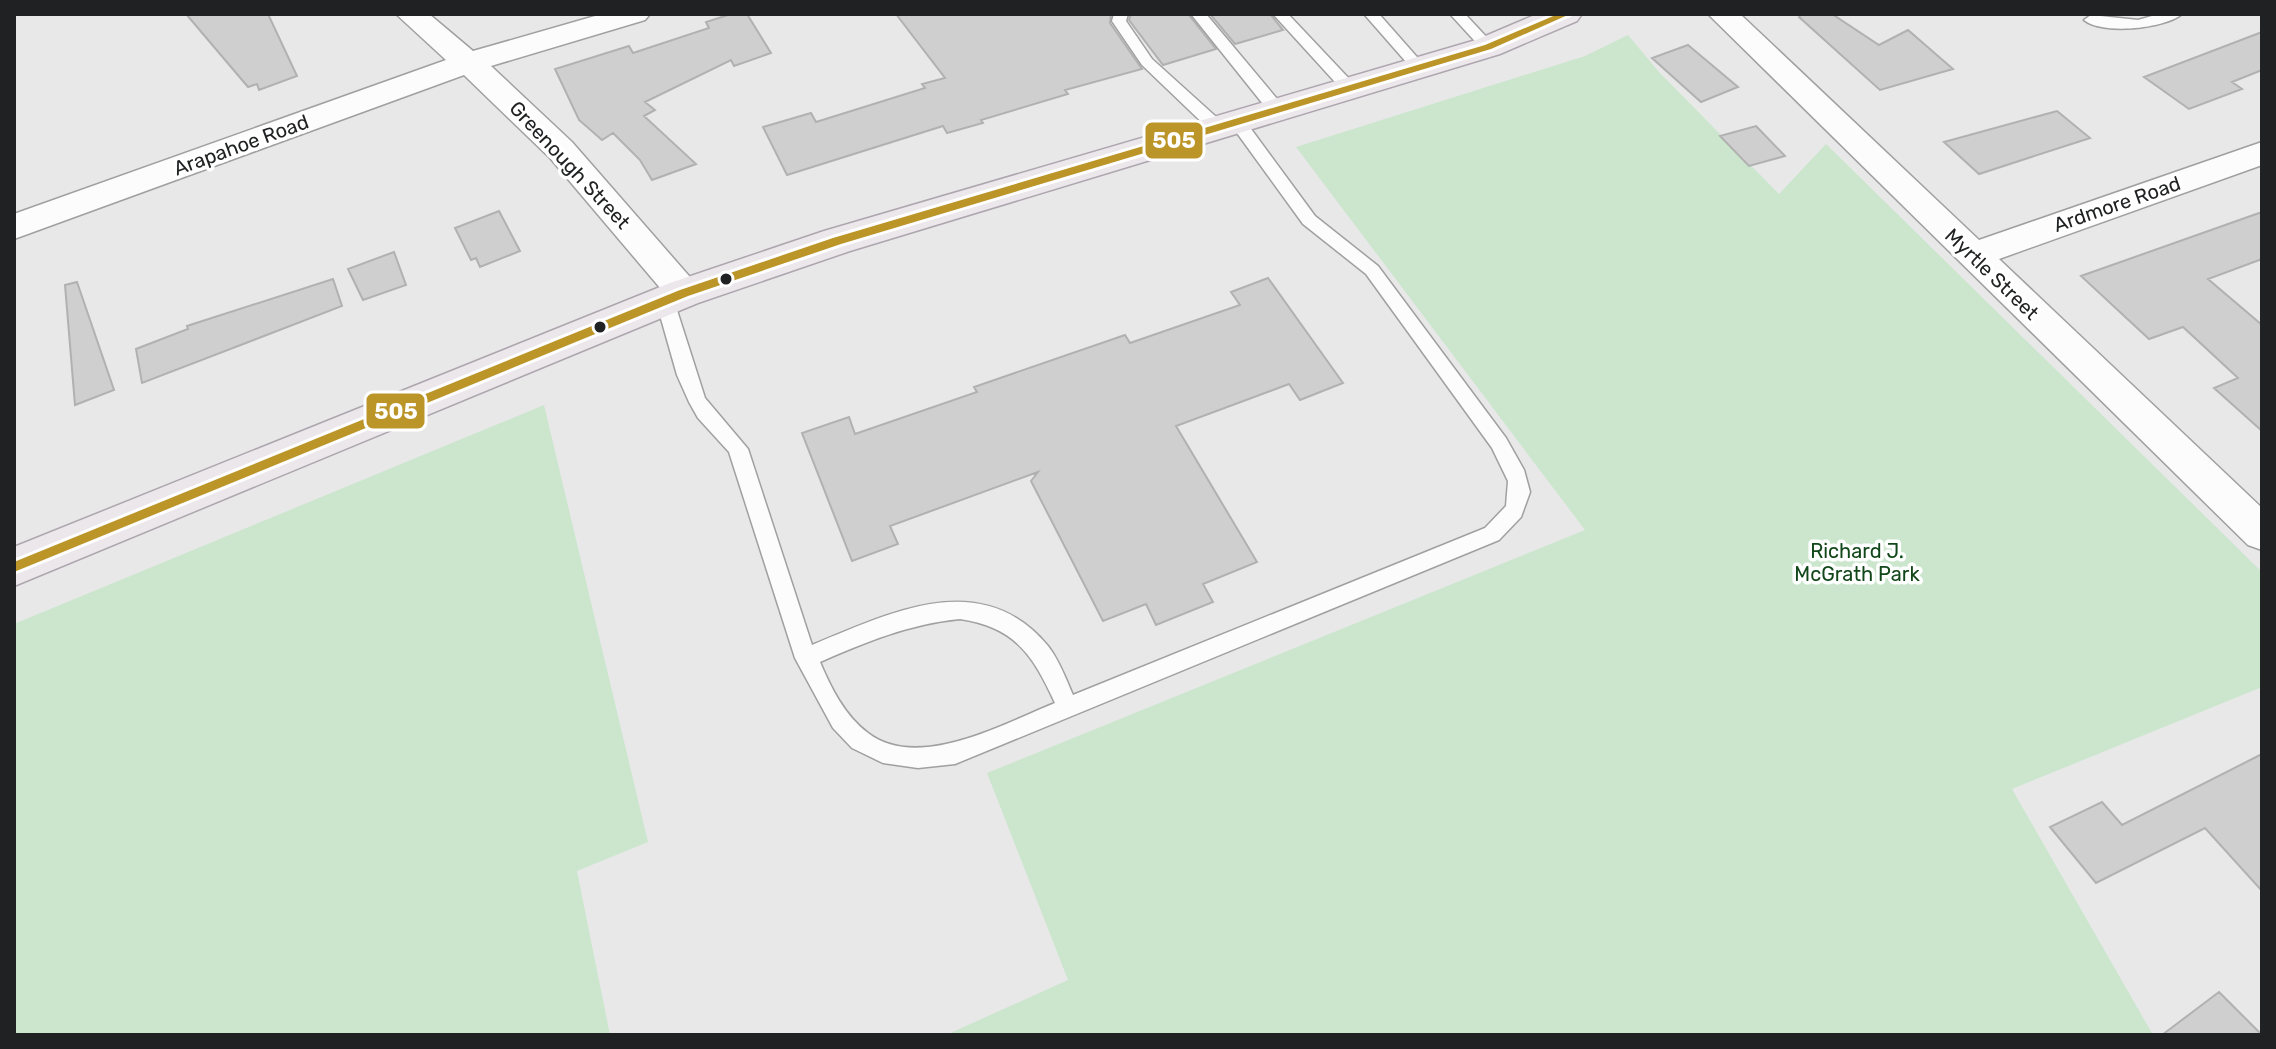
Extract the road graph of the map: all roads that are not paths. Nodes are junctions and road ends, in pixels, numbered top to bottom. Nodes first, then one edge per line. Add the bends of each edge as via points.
1 (411, 14) edge
2 (635, 14) edge
3 (1121, 14) edge
4 (1198, 14) edge
5 (1280, 14) edge
6 (1371, 14) edge
7 (1457, 14) edge
8 (1566, 14) edge
9 (1723, 14) edge
10 (2175, 14) edge
11 (2091, 20) dead end
12 (1488, 47) junction
13 (468, 63) junction
14 (1419, 68) junction
15 (1350, 89) junction
16 (1277, 110) junction
17 (1227, 125) junction
18 (2262, 153) edge
19 (14, 227) edge
20 (1973, 255) junction
21 (674, 297) junction
22 (2262, 533) edge
23 (14, 567) edge
24 (806, 658) junction
25 (1069, 709) junction

1 - 13 street, Greenough Street
2 - 13 street, Arapahoe Road
3 - 17 lane via 1119,21 1147,62
4 - 16 lane
5 - 15 lane
6 - 14 lane
7 - 12 lane
8 - 12 main road
9 - 20 street, Myrtle Street
10 - 11 lane via 2139,25
12 - 14 main road
13 - 19 street, Arapahoe Road
13 - 21 street, Greenough Street via 561,150
14 - 15 main road
15 - 16 main road
16 - 17 main road
17 - 21 main road via 837,241
17 - 25 lane via 1309,220 1372,270 1499,443 1522,495 1514,516 1492,534
18 - 20 street, Ardmore Road
20 - 22 street, Myrtle Street
21 - 23 main road
21 - 24 lane via 694,392 705,413 738,449
24 - 25 lane via 912,616 949,608 985,611 1015,628 1041,654
24 - 25 lane via 837,720 860,741 894,757 955,754

